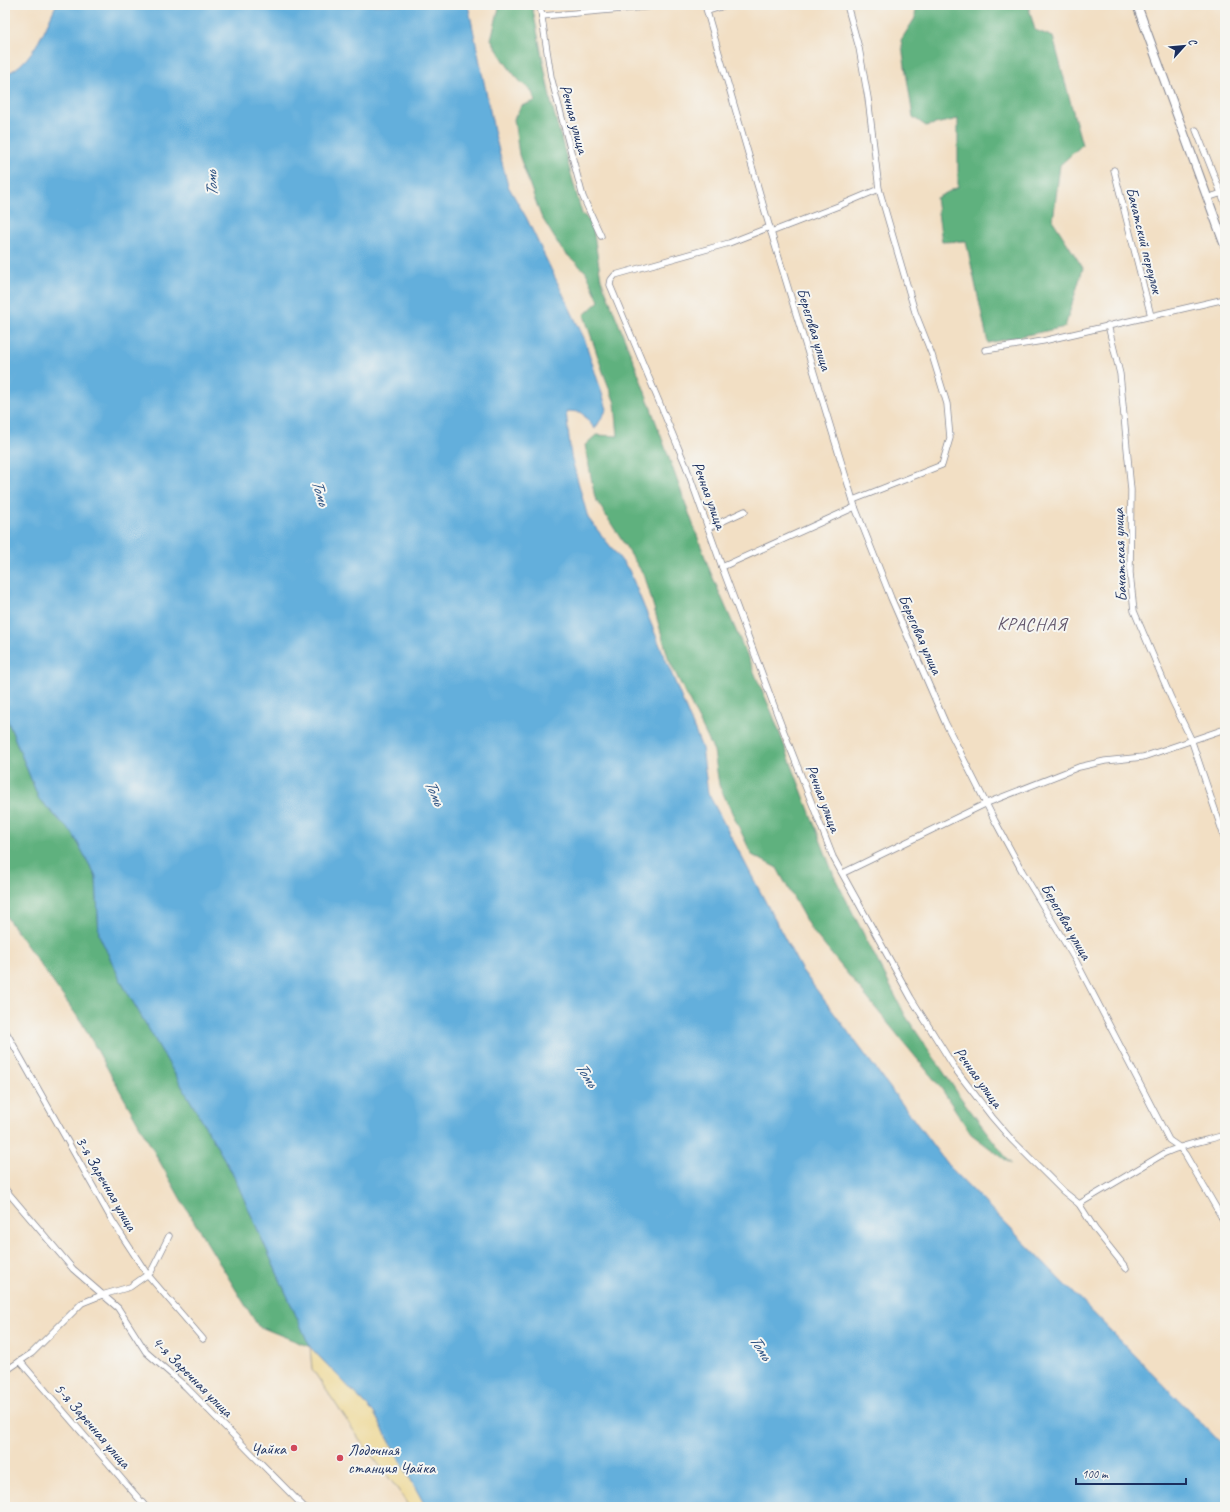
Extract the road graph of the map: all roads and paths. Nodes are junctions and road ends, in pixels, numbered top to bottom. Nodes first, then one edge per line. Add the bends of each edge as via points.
1 (540, 5) edge
2 (668, 5) edge
3 (705, 5) edge
4 (727, 5) edge
5 (847, 5) edge
6 (1137, 5) edge
7 (708, 11) junction
8 (542, 16) junction
9 (1196, 130) dead end
10 (1114, 170) dead end
11 (879, 189) junction
12 (1223, 193) edge
13 (1207, 198) junction
14 (1225, 203) edge
15 (771, 230) junction
16 (601, 236) dead end
17 (1225, 246) edge
18 (1225, 299) edge
19 (1151, 316) junction
20 (1108, 325) junction
21 (985, 350) dead end
22 (853, 500) junction
23 (855, 507) junction
24 (745, 511) dead end
25 (708, 528) junction
26 (722, 567) junction
27 (1225, 729) edge
28 (1191, 740) junction
29 (987, 803) junction
30 (1225, 839) edge
31 (843, 873) junction
32 (5, 1030) edge
33 (1225, 1136) edge
34 (1179, 1146) junction
35 (5, 1189) edge
36 (1079, 1204) junction
37 (1225, 1223) edge
38 (169, 1236) dead end
39 (1126, 1268) dead end
40 (147, 1274) junction
41 (102, 1295) junction
42 (203, 1339) dead end
43 (20, 1361) junction
44 (6, 1368) edge
45 (146, 1507) edge
46 (304, 1507) edge

1 - 8 street, Речная улица
2 - 8 street
3 - 7 street, Береговая улица
4 - 7 street
5 - 11 street via 859,48 868,98
6 - 13 street
7 - 15 street, Береговая улица
8 - 16 street, Речная улица via 551,77 582,196
9 - 12 street
10 - 19 street, Бачатский переулок
11 - 15 street
11 - 22 street via 915,312 947,404 950,438 942,465
12 - 13 street
12 - 14 street
13 - 17 street
15 - 22 street, Береговая улица
15 - 25 street, Речная улица via 615,275 611,280 610,285 686,466
18 - 19 street
19 - 20 street
20 - 21 street via 1043,341
20 - 28 street, Бачатская улица via 1120,374 1131,490 1130,573 1134,611
22 - 23 street, Береговая улица
23 - 26 street
23 - 29 street, Береговая улица via 945,722
24 - 25 street
25 - 26 street, Речная улица
26 - 31 street, Речная улица via 830,850
27 - 28 street
28 - 29 street via 1143,756 1079,767
28 - 30 street, Бачатская улица
29 - 31 street
29 - 34 street, Береговая улица via 1022,871 1076,961 1169,1140
31 - 36 street, Речная улица via 910,998 956,1070 1011,1139
32 - 40 street, 3-я Заречная улица via 113,1222
33 - 34 street
34 - 36 street
34 - 37 street, Береговая улица
35 - 41 street, 4-я Заречная улица via 73,1269
36 - 39 street, Речная улица
38 - 40 street via 151,1272
40 - 41 street via 130,1287
40 - 42 street, 3-я Заречная улица
41 - 43 street via 82,1303 32,1353
41 - 46 street, 4-я Заречная улица via 118,1308 146,1352 186,1387
43 - 44 street
43 - 45 street, 5-я Заречная улица

